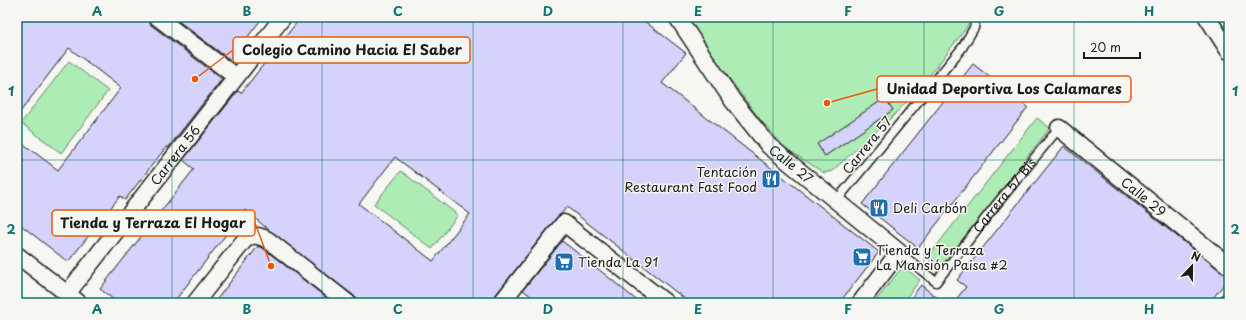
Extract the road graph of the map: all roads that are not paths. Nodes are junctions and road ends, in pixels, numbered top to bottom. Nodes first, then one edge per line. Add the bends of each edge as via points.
1 (157, 17) edge
2 (283, 17) edge
3 (677, 17) edge
4 (976, 17) edge
5 (1207, 17) edge
6 (1229, 51) edge
7 (236, 77) junction
8 (1059, 128) joint
9 (836, 201) junction
10 (899, 252) junction
11 (17, 255) edge
12 (1229, 266) edge
13 (936, 282) joint
14 (73, 299) edge
15 (1229, 300) edge
16 (195, 303) edge
17 (348, 303) edge
18 (502, 303) edge
19 (666, 303) edge
20 (860, 303) edge
21 (1227, 303) edge

1 - 7 street
2 - 7 street, Carrera 56
3 - 9 street, Calle 27 via 733,101 769,146
4 - 9 lane, Carrera 57 via 974,28 962,48
5 - 6 street
7 - 14 street, Carrera 56
8 - 12 street, Calle 29
8 - 13 lane, Carrera 57 Bis
9 - 10 street, Calle 27
10 - 13 lane, Calle 27
10 - 20 street
11 - 14 street
15 - 21 street
16 - 17 street via 247,237 255,236 268,240
18 - 19 street via 564,223

